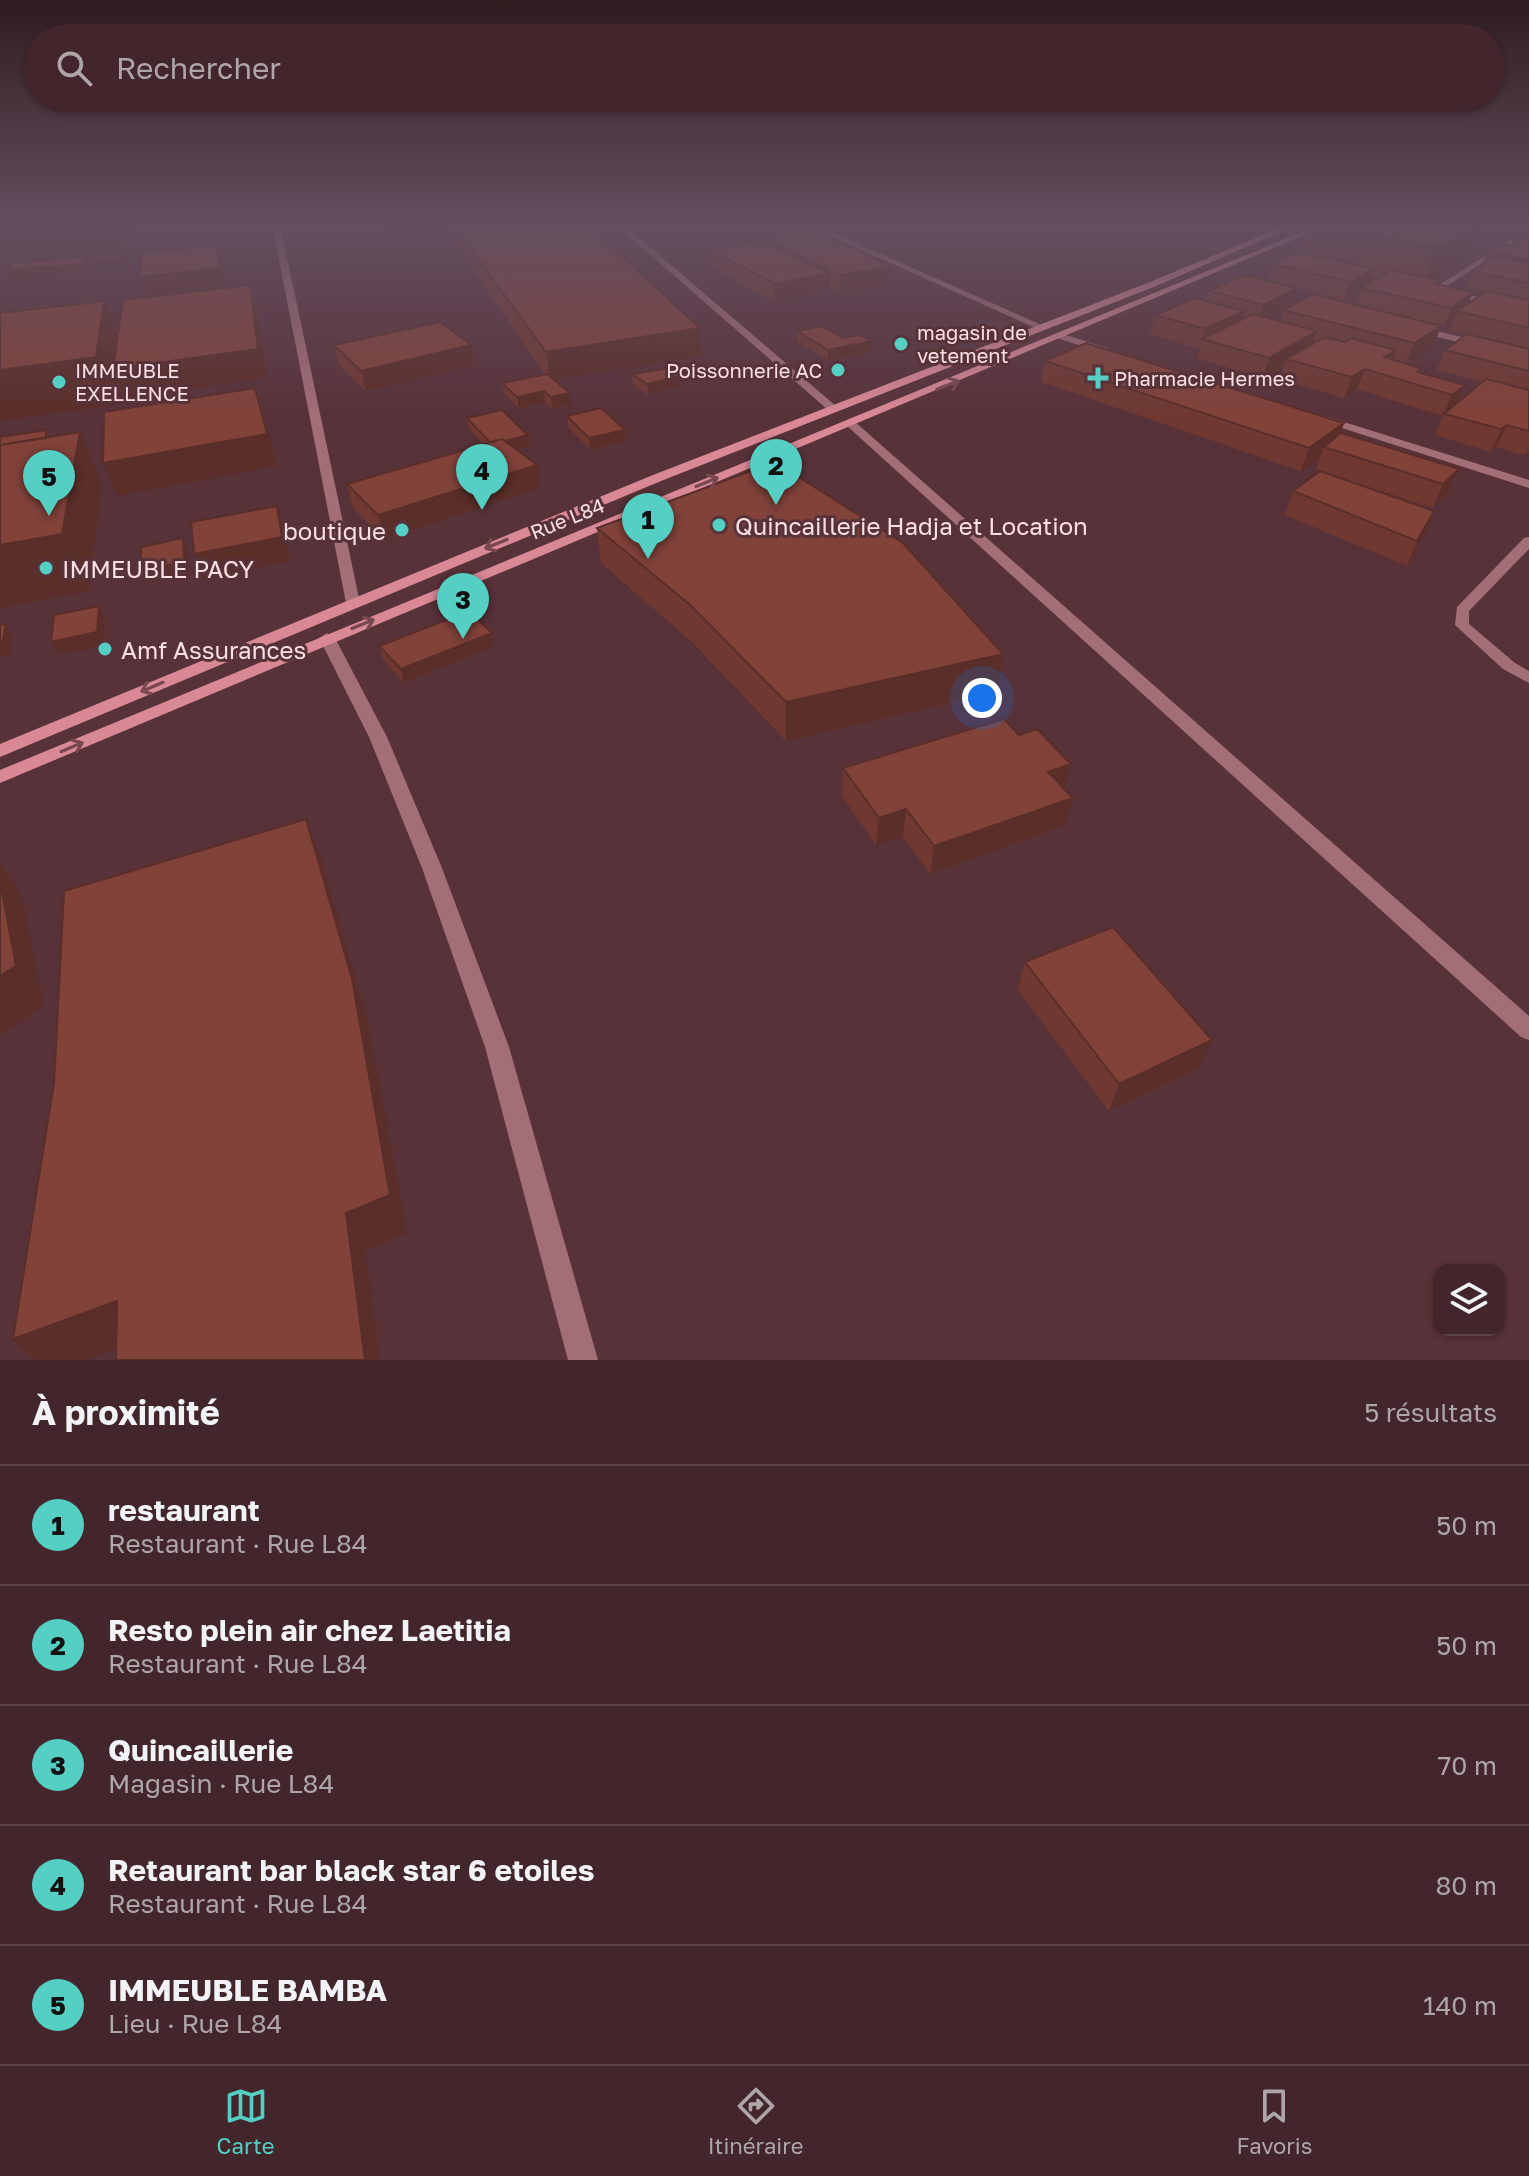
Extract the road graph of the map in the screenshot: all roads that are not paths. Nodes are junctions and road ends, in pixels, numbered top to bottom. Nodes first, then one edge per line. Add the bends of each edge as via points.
1 (289, 287) edge
2 (692, 287) edge
3 (951, 287) edge
4 (1139, 287) edge
5 (1179, 287) edge
6 (1445, 287) edge
7 (1529, 311) edge
8 (1041, 327) junction
9 (1415, 329) edge
10 (1063, 337) junction
11 (1486, 346) edge
12 (1121, 355) edge
13 (832, 408) junction
14 (1318, 417) edge
15 (850, 423) junction
16 (1529, 484) edge
17 (1529, 541) edge
18 (353, 603) junction
19 (327, 638) junction
20 (1529, 678) edge
21 (0, 751) edge
22 (0, 777) edge
23 (1529, 1030) edge
24 (583, 1360) edge

1 - 18 street
2 - 13 street
3 - 8 street
4 - 8 street, Rue L84
5 - 10 street, Rue L84
6 - 7 street via 1452,294
8 - 13 street, Rue L84
9 - 11 street
10 - 12 street
15 -> 10 street, Rue L84
13 -> 18 street, Rue L84
14 - 16 street
19 -> 15 street, Rue L84
15 - 23 street
17 - 20 street via 1462,610 1462,625
18 -> 21 street, Rue L84
22 -> 19 street, Rue L84
19 - 24 street via 378,737 497,1047

